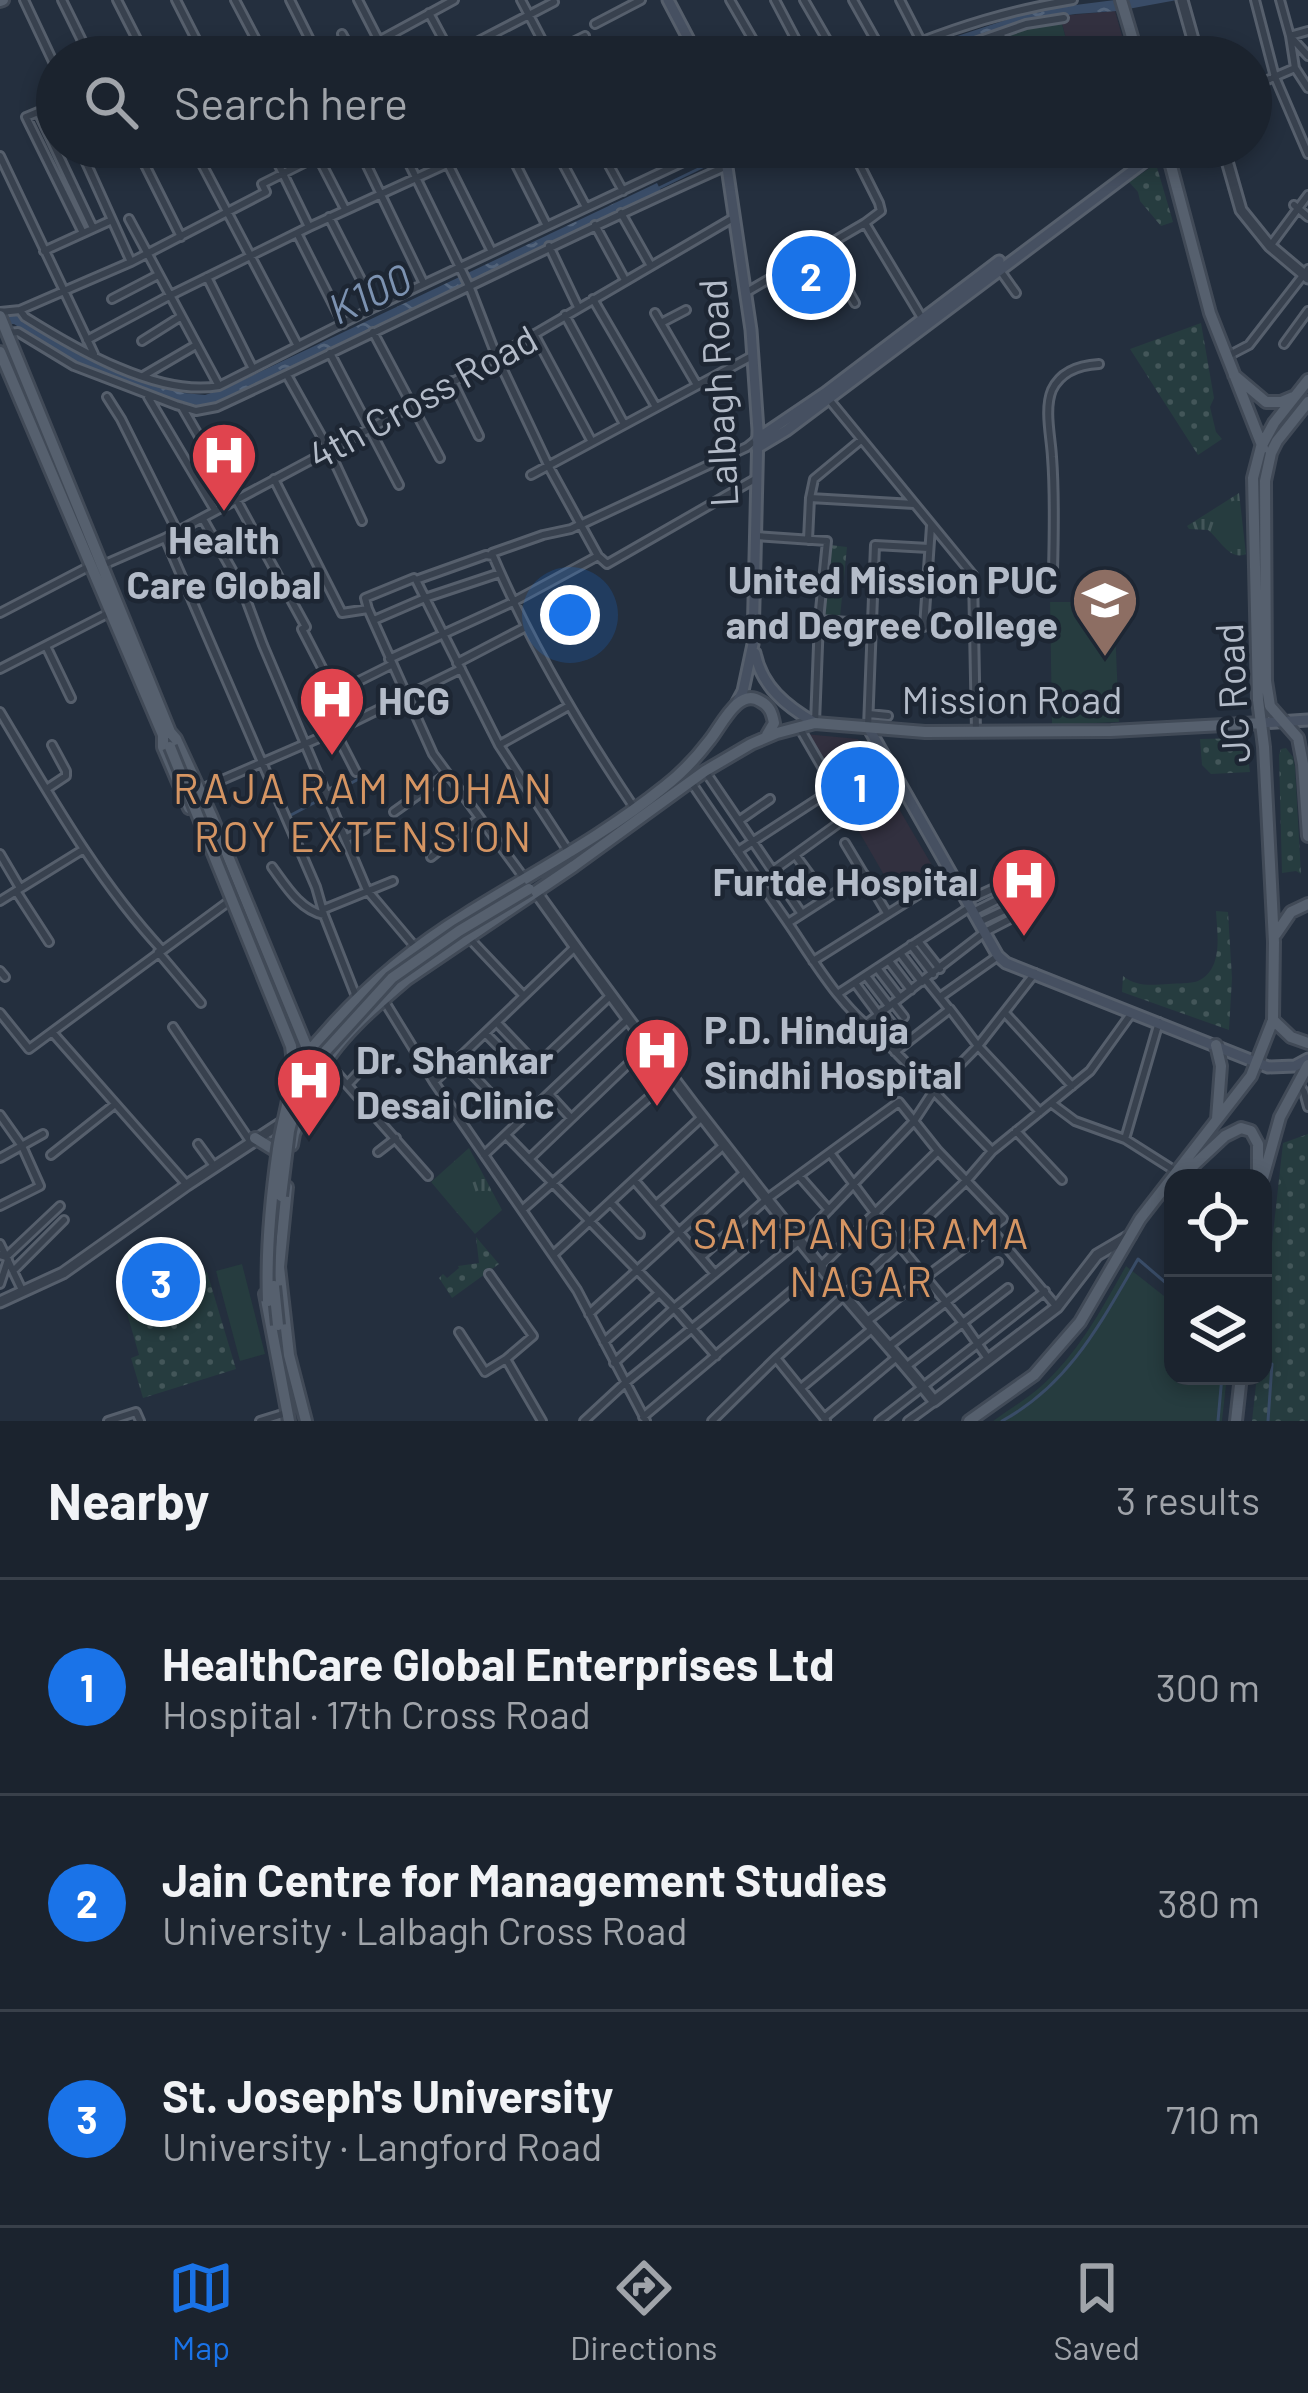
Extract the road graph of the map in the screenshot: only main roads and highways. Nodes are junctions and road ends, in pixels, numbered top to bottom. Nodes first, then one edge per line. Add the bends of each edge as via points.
1 (668, 0) edge
2 (1122, 6) edge
3 (687, 36) edge
4 (1131, 36) edge
5 (727, 168) edge
6 (1127, 168) edge
7 (1136, 168) edge
8 (1171, 168) edge
9 (997, 267) junction
10 (3, 321) edge
11 (0, 352) edge
12 (1232, 374) junction
13 (1308, 380) edge
14 (827, 396) junction
15 (1302, 399) edge
16 (757, 443) junction
17 (1266, 450) junction
18 (96, 566) junction
19 (753, 644) junction
20 (735, 706) junction
21 (1308, 719) edge
22 (868, 720) junction
23 (815, 723) junction
24 (1261, 723) junction
25 (1283, 723) junction
26 (765, 737) junction
27 (169, 739) junction
28 (1306, 760) edge
29 (1308, 836) edge
30 (530, 887) junction
31 (1308, 904) edge
32 (1274, 937) junction
33 (1273, 1020) junction
34 (1308, 1043) edge
35 (1216, 1045) junction
36 (309, 1052) junction
37 (1308, 1062) edge
38 (1258, 1063) junction
39 (296, 1068) junction
40 (321, 1070) junction
41 (300, 1107) junction
42 (1217, 1123) junction
43 (253, 1140) road end
44 (276, 1150) junction
45 (1182, 1169) edge
46 (1187, 1169) edge
47 (1259, 1169) edge
48 (1263, 1169) edge
49 (1164, 1193) edge
50 (1240, 1385) edge
51 (296, 1419) edge
52 (969, 1421) edge
53 (1236, 1421) edge

1 - 3 main road
2 - 4 main road
5 - 16 main road, Lalbagh Road
6 - 9 main road
7 - 9 main road
8 - 12 main road, JC Road
9 - 14 main road
9 - 14 main road
10 - 18 main road
11 - 18 main road
12 - 15 main road via 1266,402
12 - 17 main road, JC Road
13 - 15 main road
14 - 16 main road
15 - 17 main road via 1274,423
16 - 19 main road, Lalbagh Road
17 - 24 main road, JC Road via 1253,478
17 - 25 main road, JC Road via 1266,681
18 - 27 main road
18 - 27 main road
19 - 20 main road, Lalbagh Road
19 - 23 main road via 766,683
20 - 26 main road via 750,697 769,707 774,723
20 - 30 main road via 670,783
21 - 25 main road
22 - 23 main road, Mission Road
22 - 24 main road, Mission Road via 925,732
22 - 35 main road via 998,956
23 - 26 main road, Mission Road
24 - 25 main road
24 - 32 main road, JC Road
25 - 28 main road, JC Road
26 - 30 main road, Mission Road via 548,884
27 - 36 main road via 200,790
27 - 39 main road via 163,747
27 - 41 main road, bridge via 294,1036
27 - 51 main road, bridge via 291,1046 267,1279
28 - 29 main road, JC Road
30 - 36 main road via 416,948
30 - 40 main road via 383,999
30 - 41 main road, bridge via 376,992 322,1055
31 - 32 main road via 1291,912
32 - 33 main road, JC Road
33 - 34 main road
33 - 38 main road, JC Road
35 - 38 main road
35 - 42 main road
36 - 39 main road
36 - 40 main road
37 - 38 main road
37 - 48 main road
38 - 42 main road, JC Road
39 - 40 main road
39 - 44 main road
40 - 41 main road
41 - 51 main road, bridge via 289,1131 273,1278
42 - 45 main road, JC Road
43 - 44 main road
44 - 51 main road via 264,1280
46 - 47 main road via 1240,1128 1256,1137
49 - 52 main road via 1080,1322 1038,1371
50 - 53 main road

